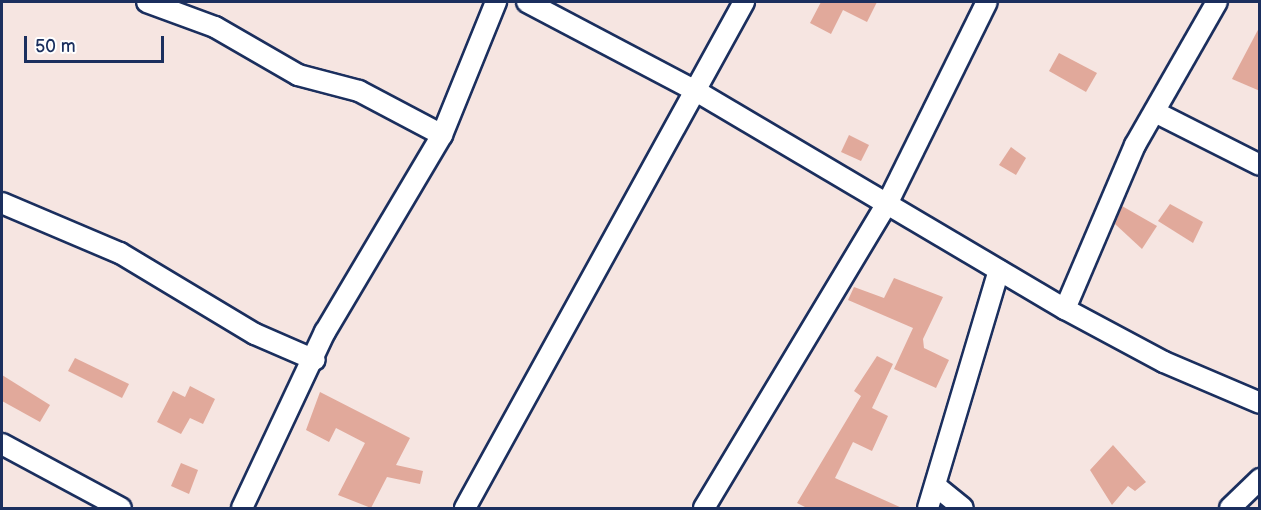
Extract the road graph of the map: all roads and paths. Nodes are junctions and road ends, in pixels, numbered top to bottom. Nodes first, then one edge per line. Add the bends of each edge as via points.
1 (147, 2) edge
2 (496, 2) edge
3 (527, 2) edge
4 (987, 2) edge
5 (1217, 2) edge
6 (738, 7) edge
7 (696, 91) junction
8 (1157, 113) junction
9 (442, 135) junction
10 (1260, 165) edge
11 (888, 202) junction
12 (2, 203) edge
13 (999, 270) junction
14 (1065, 309) junction
15 (315, 360) junction
16 (1260, 403) edge
17 (2, 444) edge
18 (1260, 479) edge
19 (937, 487) junction
20 (121, 508) edge
21 (242, 508) edge
22 (465, 508) edge
23 (704, 508) edge
24 (928, 508) edge
25 (963, 508) edge
26 (1230, 508) edge

1 - 9 street via 215,27 298,75 359,91
2 - 9 street
3 - 7 street
4 - 11 street
5 - 8 street
6 - 7 street
7 - 11 street
7 - 22 street
8 - 10 street
8 - 14 street via 1135,145
9 - 15 street via 325,332
11 - 13 street
11 - 23 street
12 - 15 street via 120,252 255,334
13 - 14 street
13 - 19 street
14 - 16 street via 1164,362
15 - 21 street via 280,419 275,444
17 - 20 street
18 - 26 street
19 - 24 street
19 - 25 street

